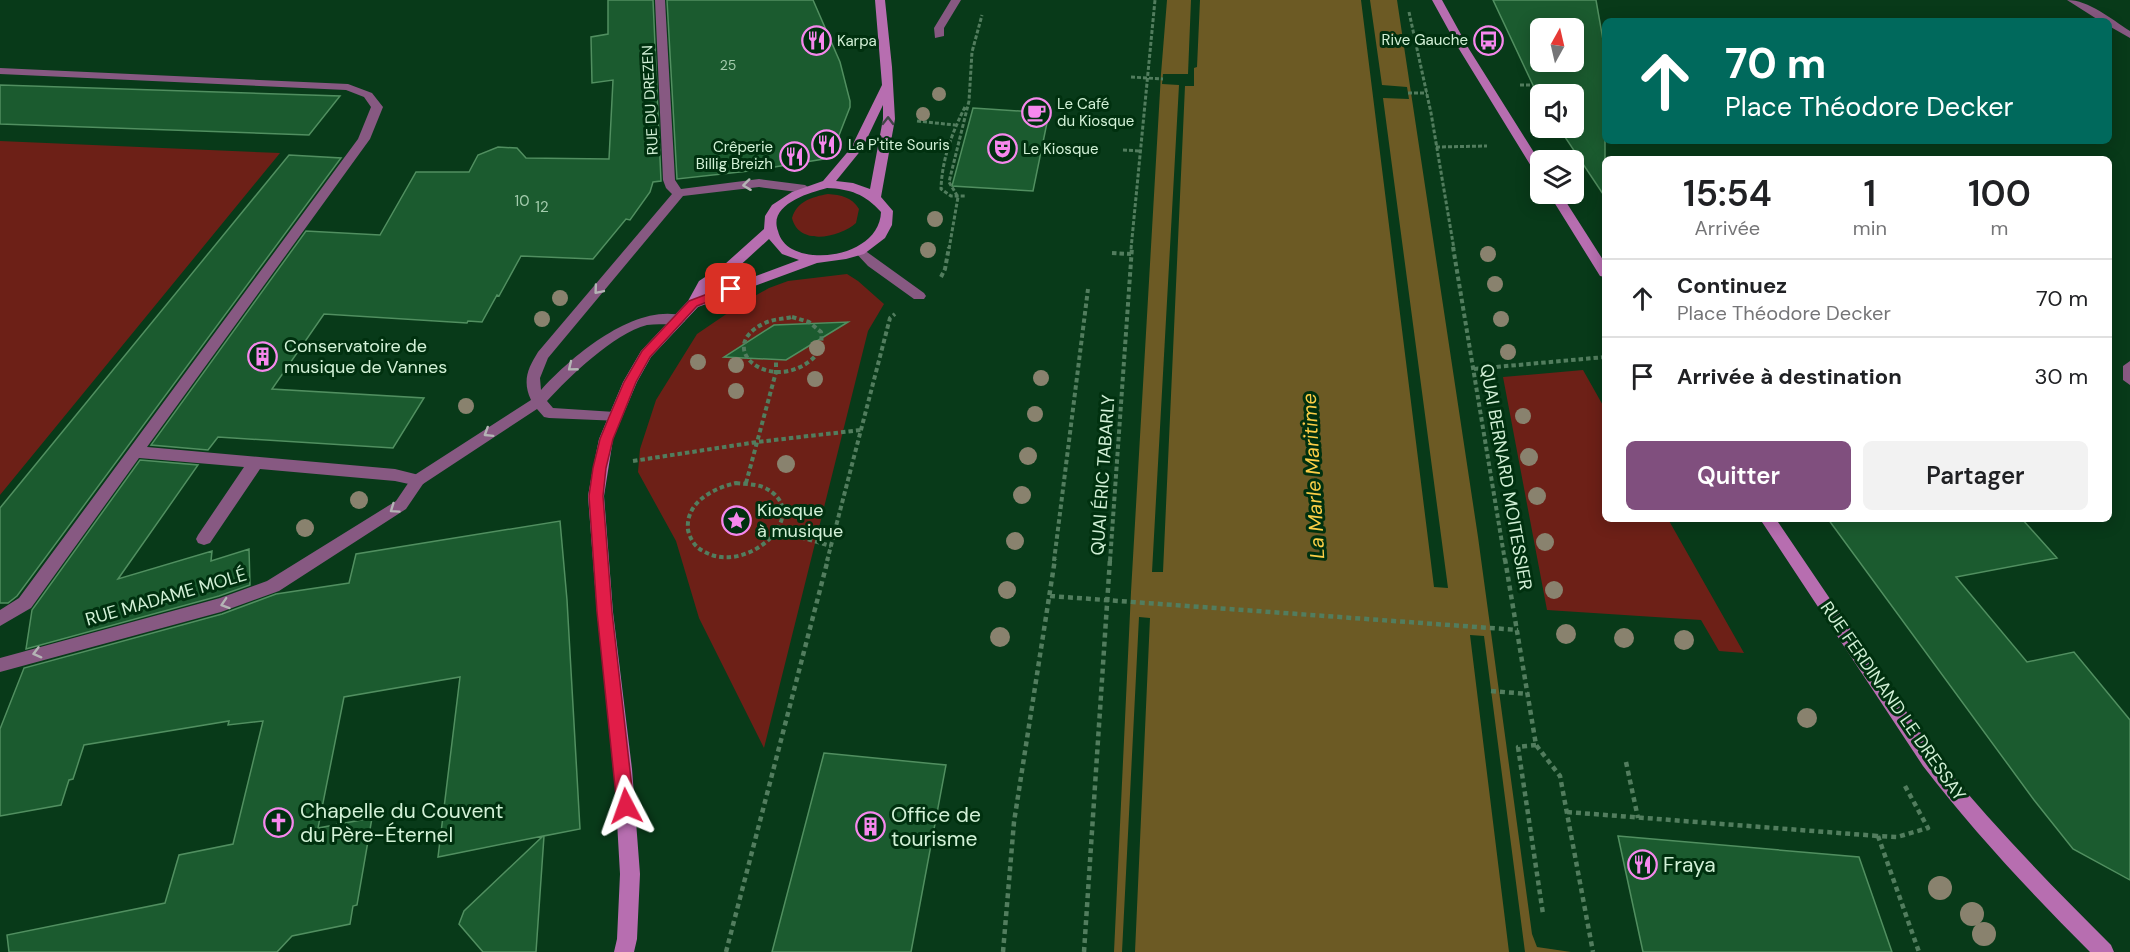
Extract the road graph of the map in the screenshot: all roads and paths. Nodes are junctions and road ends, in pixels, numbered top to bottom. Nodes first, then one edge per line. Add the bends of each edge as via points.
1 (660, 0) edge
2 (880, 0) edge
3 (956, 0) edge
4 (1155, 0) edge
5 (1407, 0) edge
6 (1437, 0) edge
7 (2072, 0) edge
8 (984, 10) dead end
9 (2101, 18) edge
10 (2112, 24) edge
11 (2130, 35) edge
12 (939, 36) dead end
13 (0, 71) edge
14 (1131, 77) dead end
15 (1147, 79) junction
16 (1163, 79) dead end
17 (886, 87) junction
18 (1408, 93) dead end
19 (1427, 93) junction
20 (975, 100) dead end
21 (969, 101) junction
22 (916, 121) dead end
23 (955, 125) junction
24 (1487, 146) dead end
25 (1436, 147) junction
26 (1123, 150) dead end
27 (1140, 151) junction
28 (1530, 155) edge
29 (827, 184) junction
30 (805, 189) junction
31 (680, 193) junction
32 (966, 196) dead end
33 (875, 197) junction
34 (958, 197) junction
35 (1561, 204) edge
36 (770, 231) junction
37 (860, 251) junction
38 (1112, 253) dead end
39 (1131, 254) junction
40 (814, 259) junction
41 (1602, 268) edge
42 (1088, 289) dead end
43 (919, 296) junction
44 (693, 303) junction
45 (679, 319) junction
46 (1602, 357) edge
47 (776, 360) dead end
48 (2130, 366) edge
49 (1474, 369) junction
50 (776, 372) junction
51 (2130, 380) edge
52 (538, 402) junction
53 (615, 417) junction
54 (861, 430) junction
55 (757, 442) junction
56 (137, 452) junction
57 (256, 462) junction
58 (600, 468) junction
59 (418, 480) junction
60 (746, 483) junction
61 (1770, 522) edge
62 (779, 531) junction
63 (204, 539) dead end
64 (831, 546) junction
65 (1050, 596) junction
66 (1108, 601) junction
67 (0, 619) edge
68 (1518, 630) junction
69 (0, 665) edge
70 (1491, 692) dead end
71 (1528, 694) junction
72 (1536, 745) junction
73 (1626, 762) dead end
74 (1905, 786) dead end
75 (1567, 812) junction
76 (1638, 818) junction
77 (1878, 836) junction
78 (1543, 914) dead end
79 (624, 952) edge
80 (726, 952) edge
81 (1003, 952) edge
82 (1084, 952) edge
83 (1593, 952) edge
84 (1919, 952) edge
85 (2104, 952) edge

1 - 31 street, RUE DU DREZEN via 669,180
2 - 17 main road
3 - 12 street via 939,28
4 - 15 path, QUAI ÉRIC TABARLY
5 - 19 path, QUAI BERNARD MOITESSIER
6 - 28 main road
7 - 9 street
8 - 21 path via 972,52
10 - 11 street
13 - 56 street via 348,87 368,95 376,107 364,139
14 - 15 path
15 - 16 path
15 - 27 path, QUAI ÉRIC TABARLY
17 - 29 main road via 856,148
33 -> 17 main road via 888,137
18 - 19 path
19 - 25 path, QUAI BERNARD MOITESSIER
20 - 21 path
21 - 23 path
21 - 34 path via 949,182
22 - 23 path
23 - 34 path via 940,177 941,189
24 - 25 path
25 - 49 path, QUAI BERNARD MOITESSIER
26 - 27 path
27 - 39 path, QUAI ÉRIC TABARLY
29 - 30 main road
29 - 33 main road via 849,185
30 -> 31 street via 759,183
30 - 36 main road via 777,207 770,219
31 -> 52 street via 534,368 532,383
32 - 34 path
33 - 37 main road via 887,211 886,225 877,239
34 - 43 path via 945,269 938,282
35 - 41 main road
36 - 40 main road via 777,244 793,254
36 - 44 main road via 730,267 704,284
37 - 40 main road via 838,258
37 - 43 street
38 - 39 path
39 - 66 path, QUAI ÉRIC TABARLY
40 - 44 main road
42 - 65 path
43 - 54 path via 890,318
44 - 45 main road
45 -> 52 street, RUE MADAME MOLÉ via 644,321 619,333 568,368
45 - 53 main road via 646,354
46 - 49 path
47 - 50 path
48 - 51 street
49 - 68 path, QUAI BERNARD MOITESSIER
50 - 50 path via 795,369 816,357 822,339 820,330 792,317 773,318 755,327 742,344 743,354 756,368
50 - 55 path
52 - 53 street via 549,413
52 -> 59 street, RUE MADAME MOLÉ
53 - 58 main road
54 - 55 path
54 - 64 path
55 - 58 path
55 - 60 path
56 - 57 street
56 - 67 street via 25,603
57 - 59 street
57 - 63 street
58 - 79 main road via 596,496 630,874
59 -> 69 street, RUE MADAME MOLÉ via 401,505 273,586 221,605
60 - 62 path via 775,494 782,505
60 - 62 path via 721,487 698,502 687,525 694,546 721,558 738,557 755,552
61 - 85 main road, RUE FERDINAND LE DRESSAY via 1958,797
62 - 64 path
64 - 80 path
65 - 66 path
65 - 81 path via 1014,822
66 - 68 path
66 - 82 path, QUAI ÉRIC TABARLY
68 - 71 path, QUAI BERNARD MOITESSIER
70 - 71 path
71 - 72 path, QUAI BERNARD MOITESSIER
72 - 75 path, QUAI BERNARD MOITESSIER via 1560,776
72 - 78 path via 1518,747
73 - 76 path
74 - 77 path via 1928,828 1897,837
75 - 76 path
75 - 83 path, QUAI BERNARD MOITESSIER
76 - 77 path
77 - 84 path

